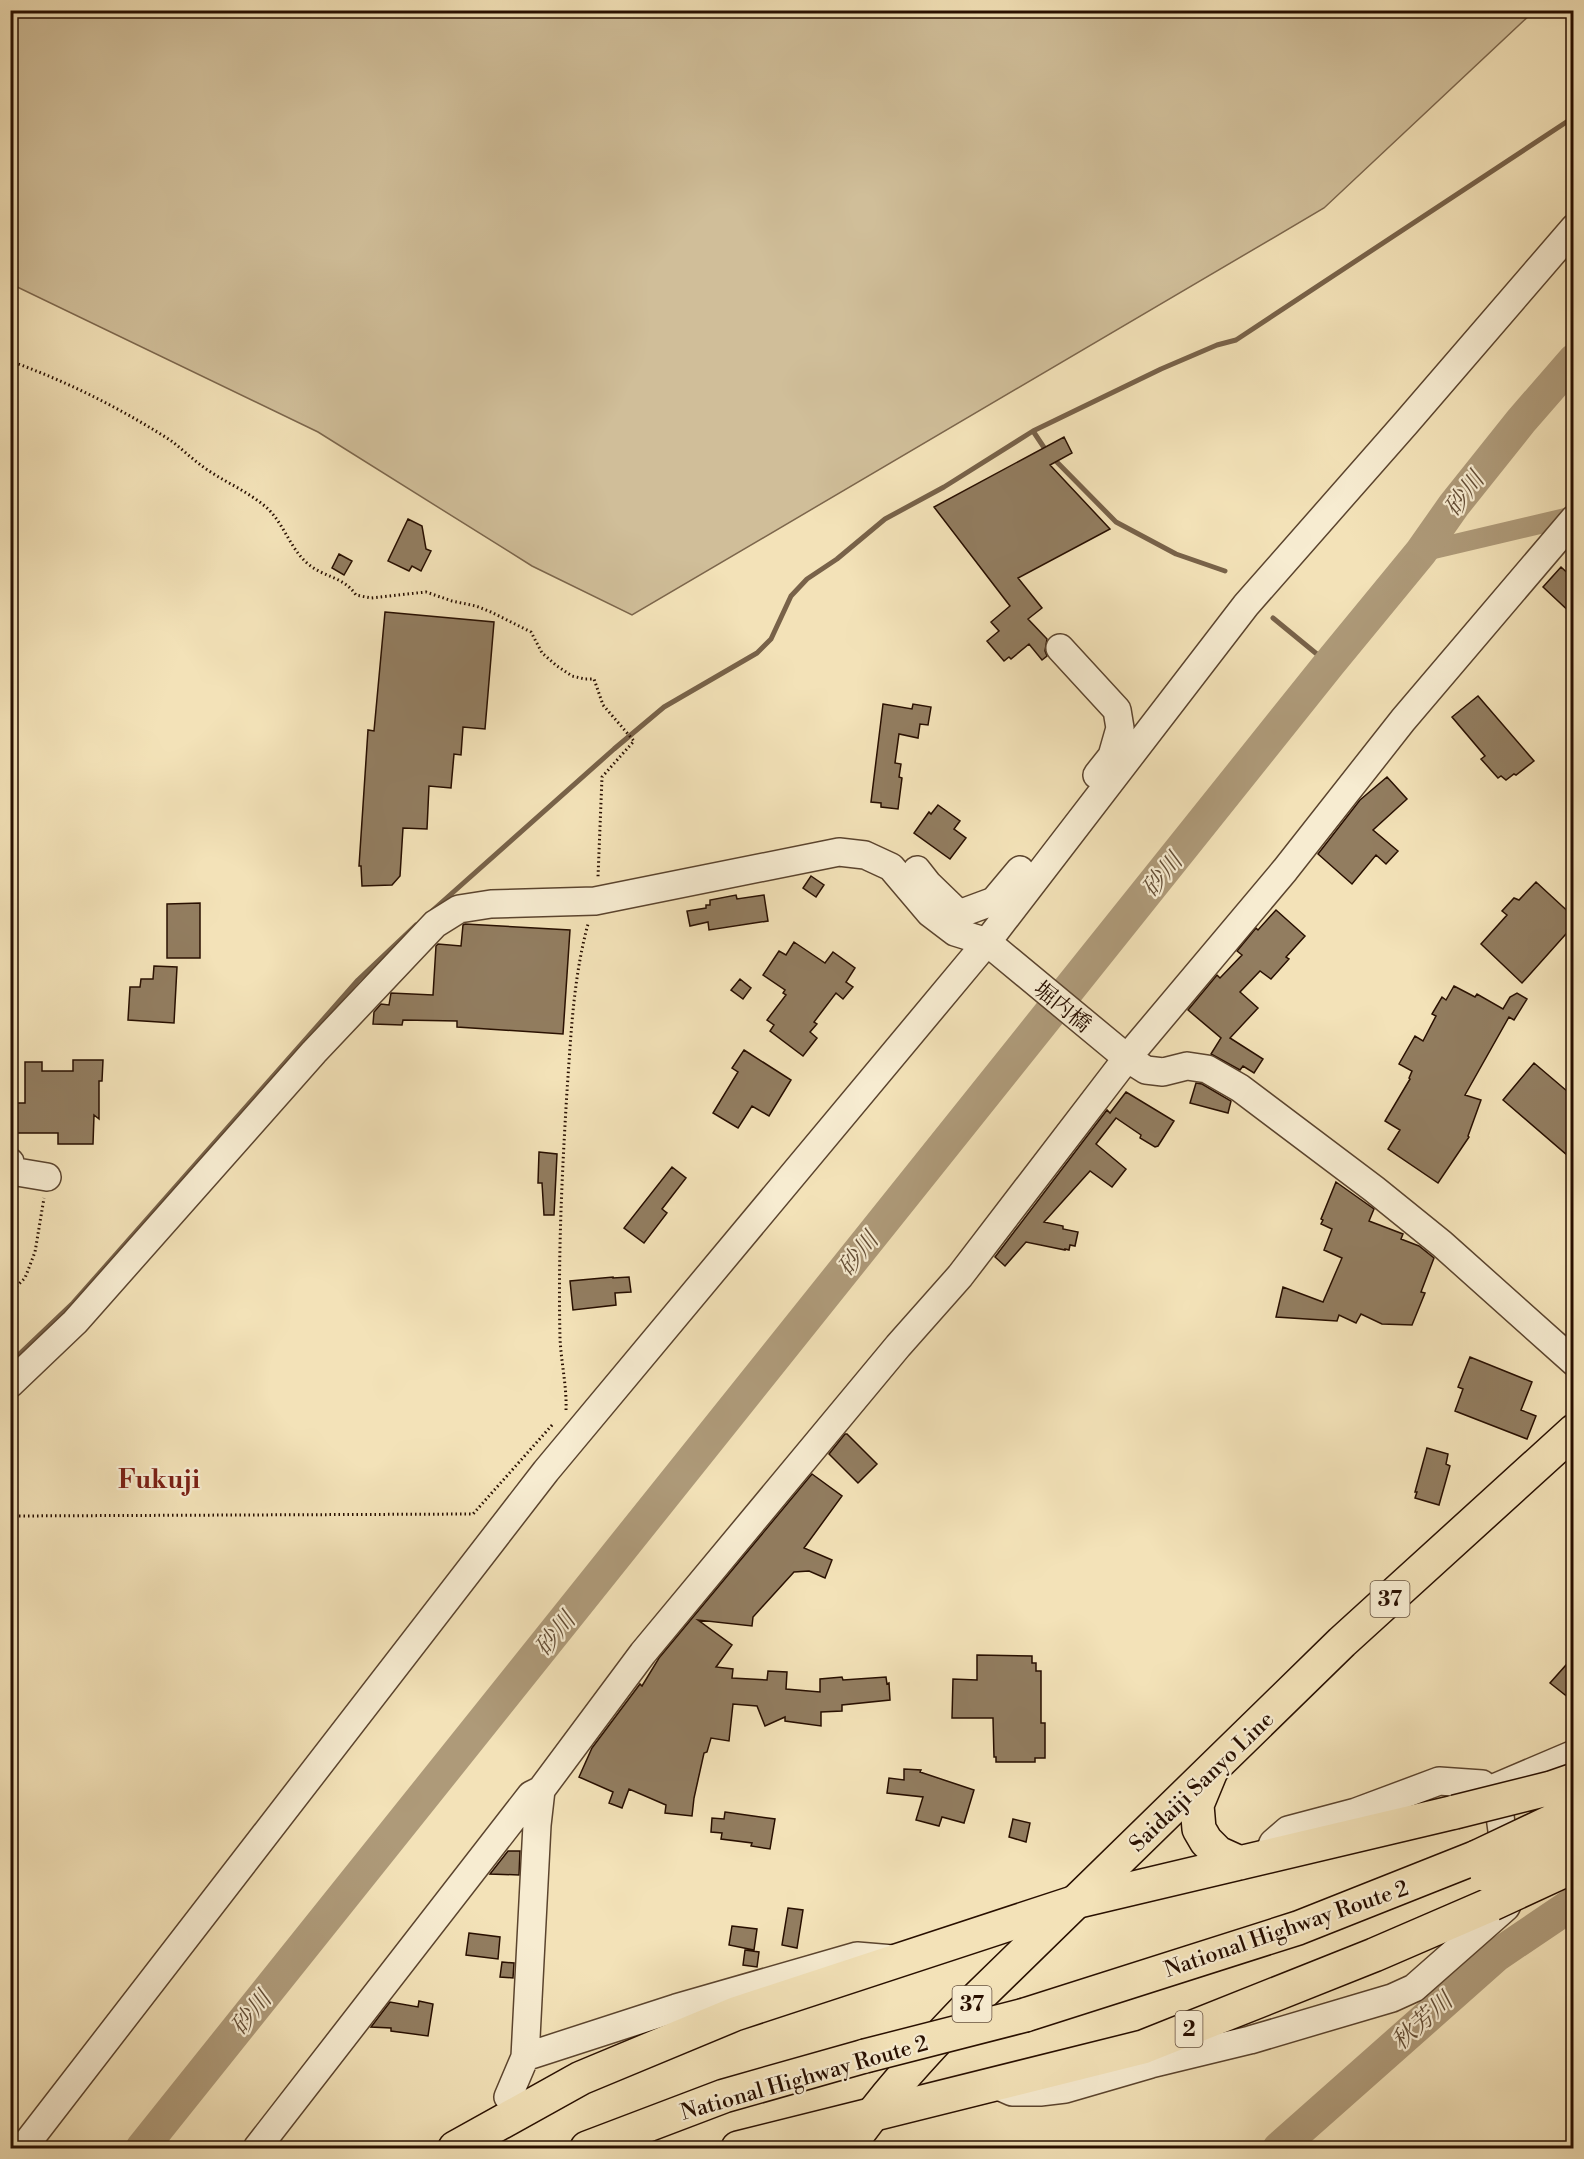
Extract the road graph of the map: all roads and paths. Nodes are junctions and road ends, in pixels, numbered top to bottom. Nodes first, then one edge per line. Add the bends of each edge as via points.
1 (1574, 228) edge
2 (10, 361) edge
3 (1569, 525) edge
4 (1060, 648) dead end
5 (891, 867) junction
6 (595, 901) junction
7 (992, 948) junction
8 (1127, 1059) junction
9 (10, 1162) edge
10 (47, 1177) joint
11 (10, 1293) edge
12 (1574, 1362) edge
13 (10, 1384) edge
14 (566, 1410) dead end
15 (558, 1419) dead end
16 (1574, 1431) edge
17 (10, 1516) edge
18 (1574, 1754) edge
19 (1211, 1771) junction
20 (1574, 1780) edge
21 (541, 1790) junction
22 (1486, 1791) junction
23 (1574, 1810) edge
24 (1574, 1839) edge
25 (1254, 1859) junction
26 (1574, 1866) edge
27 (1484, 1880) junction
28 (1079, 1900) junction
29 (898, 1959) junction
30 (525, 2057) junction
31 (996, 2085) junction
32 (508, 2097) dead end
33 (872, 2113) junction
34 (764, 2146) edge
35 (23, 2148) edge
36 (257, 2148) edge
37 (455, 2148) edge
38 (587, 2148) edge
39 (848, 2148) edge

1 - 7 street via 1246,604
2 - 6 path via 52,376 172,442 268,509 308,564 349,585 356,595 370,598 426,592 476,606 531,632 542,653 572,676 594,679 603,705 634,741 602,777
3 - 8 street via 1403,720 1285,870
4 - 5 street via 1117,710 1120,728 1112,756 994,901 958,914 915,866
5 - 6 street via 866,855 839,852
5 - 7 street via 938,920 954,932
6 - 13 street via 491,904 459,909 435,924 314,1052 75,1322
6 - 14 path via 583,943 572,1015 564,1131 560,1339
7 - 8 street, 堀内橋
7 - 35 street via 546,1472
8 - 12 street, 堀内橋 via 1146,1070 1163,1072 1187,1066 1207,1070 1240,1088 1442,1244
8 - 21 street via 960,1276 643,1653
9 - 10 street via 11,1172
10 - 11 path via 35,1252 25,1278
15 - 17 path via 473,1514
16 - 19 main road, Saidaiji Sanyo Line / 37 via 1342,1642
18 - 22 street
19 - 25 main road via 1197,1805 1199,1829 1218,1853
19 - 28 main road, Saidaiji Sanyo Line / 37
20 - 25 main road, bridge
21 - 30 street
21 - 36 street via 531,1796
22 - 25 street via 1482,1784 1439,1781 1356,1812 1288,1830
22 - 31 street via 1499,1809 1511,1896 1506,1907 1414,1988 1328,2018 1065,2088 1012,2092
23 - 27 main road, National Highway Route 2 / 2, bridge
24 - 27 main road, National Highway Route 2 / 2, bridge
25 - 28 main road
26 - 27 main road, 2, bridge
27 - 31 main road, 2 via 1374,1955 1143,2047
27 - 38 main road, National Highway Route 2 / 2, bridge via 1298,1929 1024,2015 724,2096
28 - 29 main road
28 - 33 main road, Saidaiji Sanyo Line / 37 via 964,2011
29 - 30 street via 857,1956
29 - 37 main road via 735,2014 581,2078
30 - 32 street
31 - 33 main road, 2
33 - 34 main road, 2
33 - 39 main road, Saidaiji Sanyo Line / 37

